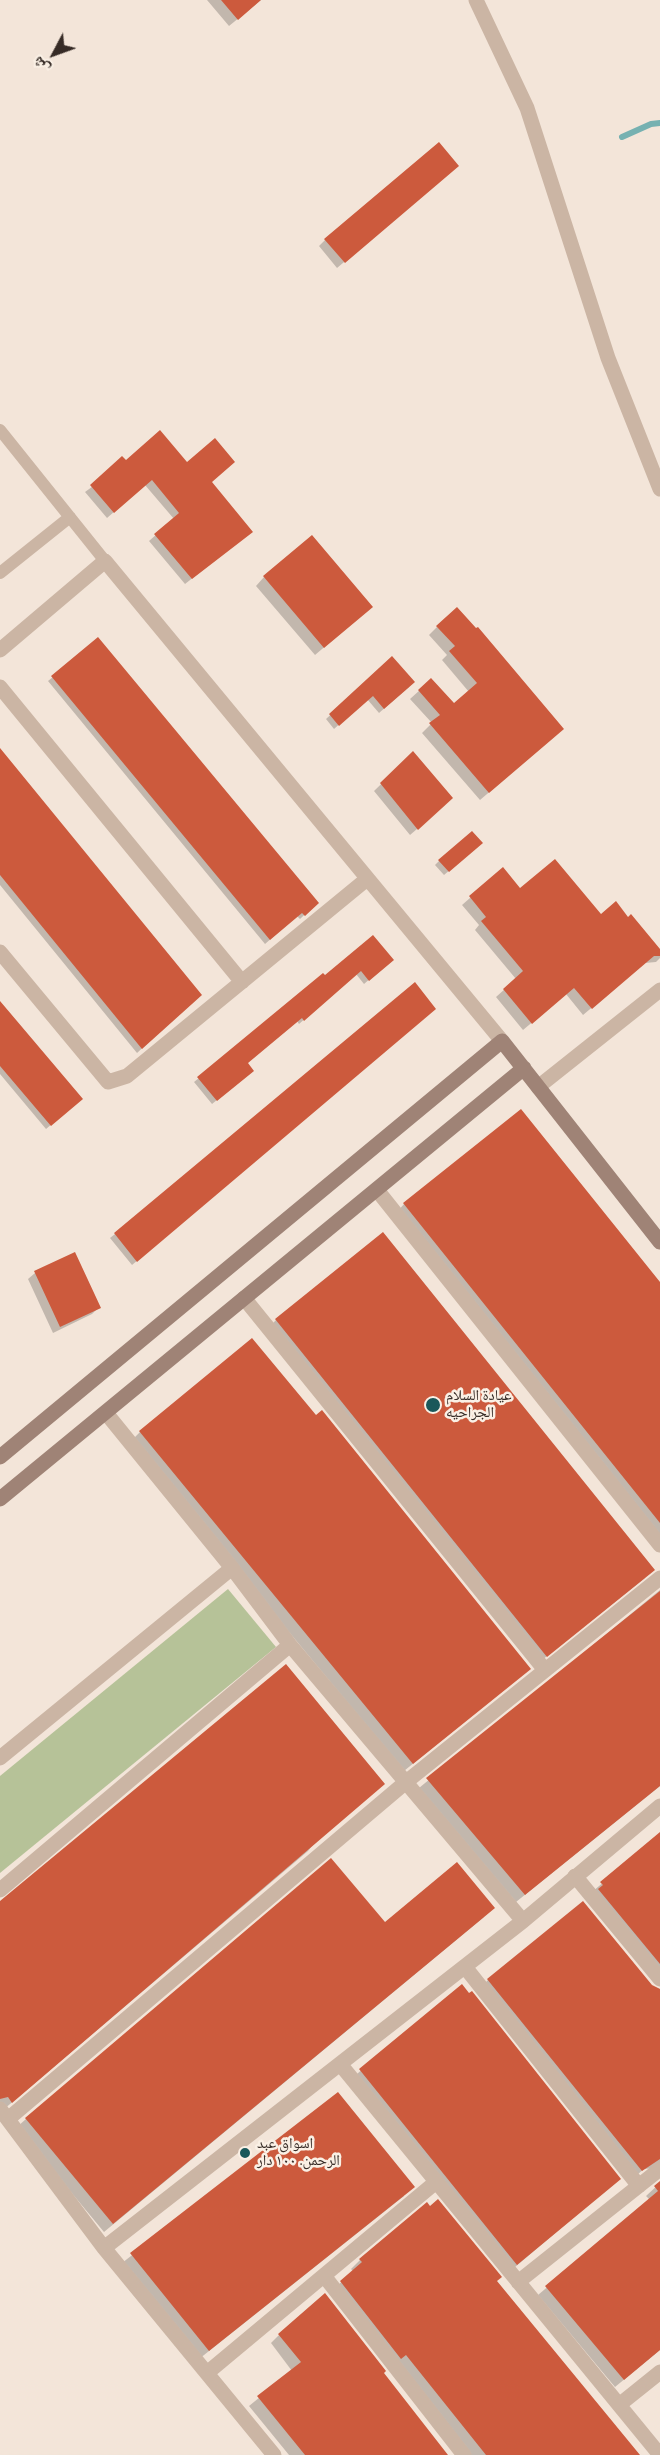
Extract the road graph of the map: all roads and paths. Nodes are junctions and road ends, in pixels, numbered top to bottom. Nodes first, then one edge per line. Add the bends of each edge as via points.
1 (476, 0) edge
2 (0, 430) edge
3 (660, 489) edge
4 (70, 517) junction
5 (105, 561) junction
6 (0, 573) edge
7 (0, 650) edge
8 (0, 687) edge
9 (368, 879) junction
10 (0, 952) edge
11 (242, 982) junction
12 (660, 990) edge
13 (502, 1041) junction
14 (524, 1068) junction
15 (538, 1087) junction
16 (377, 1190) junction
17 (660, 1242) edge
18 (244, 1298) junction
19 (106, 1413) junction
20 (0, 1457) edge
21 (0, 1499) edge
22 (660, 1545) edge
23 (232, 1568) junction
24 (660, 1578) edge
25 (290, 1645) junction
26 (545, 1670) junction
27 (0, 1758) edge
28 (406, 1782) junction
29 (660, 1806) edge
30 (574, 1876) junction
31 (0, 1890) edge
32 (523, 1921) junction
33 (465, 1967) junction
34 (660, 1979) edge
35 (340, 2064) junction
36 (4, 2114) edge
37 (660, 2169) edge
38 (436, 2182) junction
39 (639, 2186) junction
40 (104, 2248) junction
41 (325, 2277) junction
42 (518, 2282) junction
43 (660, 2372) edge
44 (207, 2373) junction
45 (619, 2405) junction
46 (274, 2455) edge
47 (464, 2455) edge
48 (660, 2455) edge

1 - 3 street via 527,108 608,358
2 - 4 lane
4 - 5 lane
4 - 6 lane
5 - 7 street
5 - 9 street
8 - 11 street
9 - 11 street
9 - 13 street
10 - 11 street via 108,1082 127,1076
12 - 15 street
13 - 14 street
13 - 20 street
14 - 15 street
14 - 16 street
15 - 17 street
16 - 18 street
16 - 22 street
18 - 19 street
18 - 26 street
19 - 21 street
19 - 23 street
23 - 25 street
23 - 27 street
24 - 26 street
25 - 28 street
25 - 31 street
26 - 28 street
28 - 32 street
28 - 36 street
29 - 30 street
30 - 32 street
30 - 34 street
32 - 33 street
33 - 35 street
33 - 39 street
35 - 38 street
35 - 40 street
36 - 40 street
37 - 39 street
38 - 41 street
38 - 42 street
39 - 42 street
40 - 44 street
41 - 44 street
41 - 47 street
42 - 45 street
43 - 45 street
44 - 46 street
45 - 48 street

